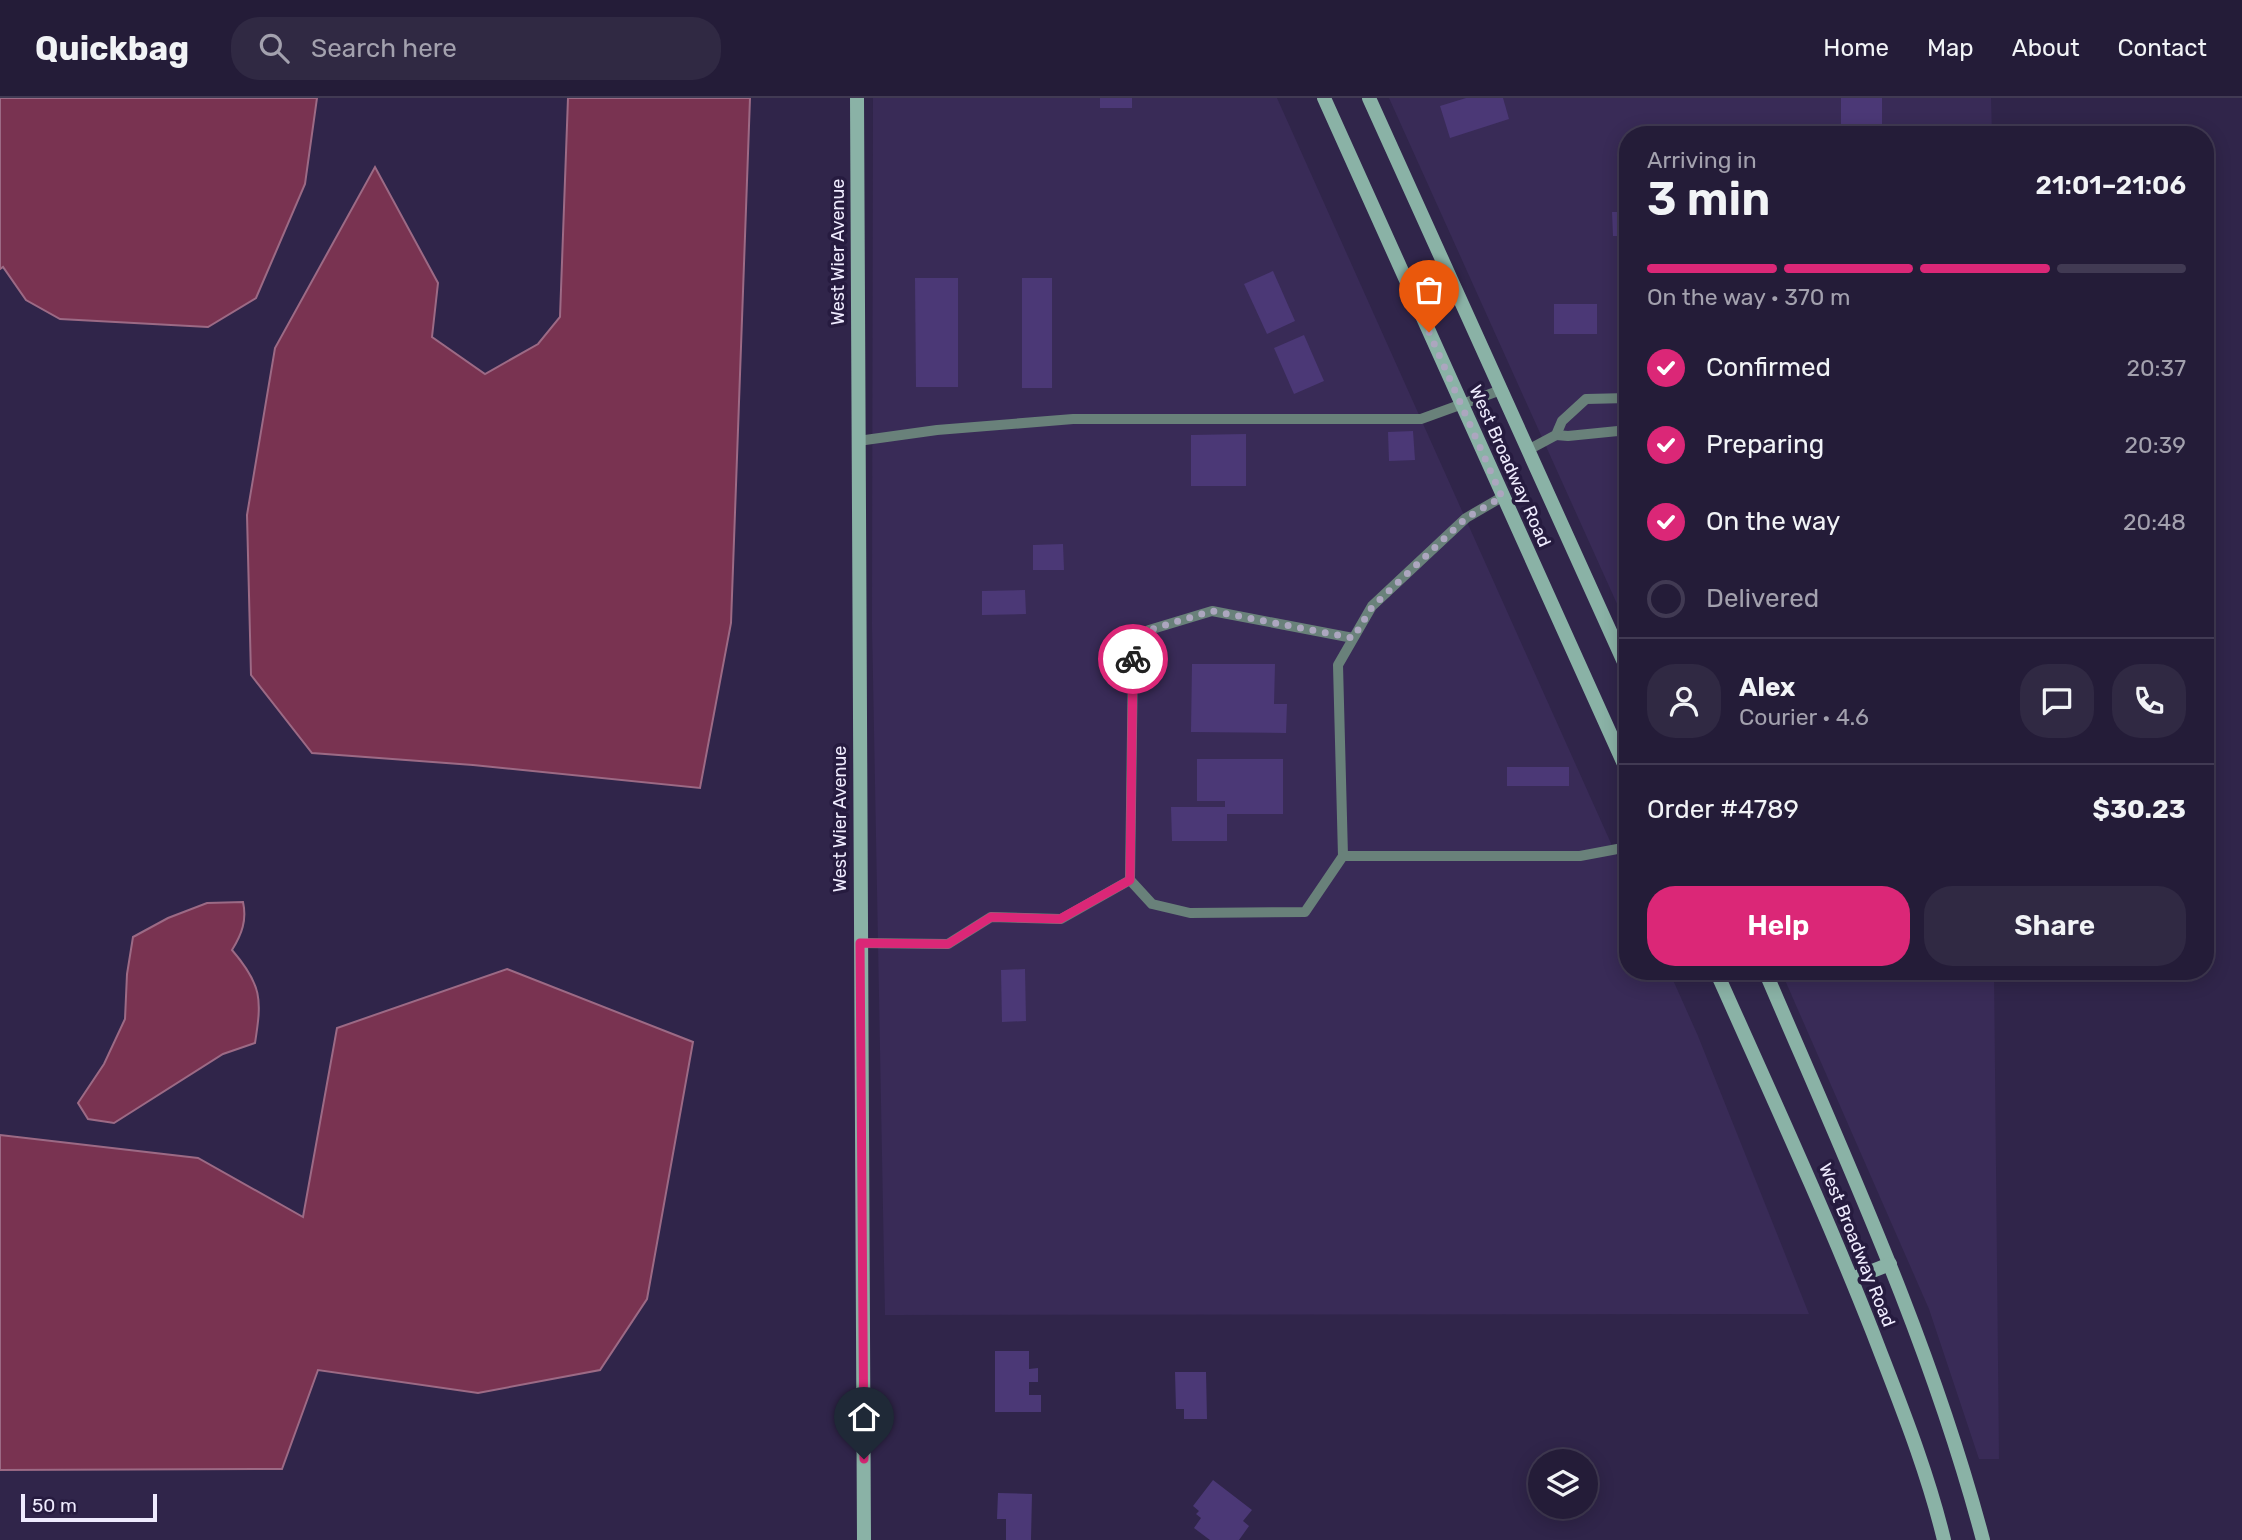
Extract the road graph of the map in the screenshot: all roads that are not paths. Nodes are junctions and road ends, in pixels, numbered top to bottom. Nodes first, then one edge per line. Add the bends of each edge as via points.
1 (857, 98) edge
2 (1324, 98) edge
3 (1369, 98) edge
4 (1501, 390) junction
5 (1619, 398) edge
6 (1461, 405) junction
7 (1619, 430) edge
8 (1556, 435) junction
9 (858, 442) junction
10 (1528, 450) junction
11 (1502, 497) junction
12 (1353, 638) junction
13 (1619, 651) edge
14 (1619, 754) edge
15 (1619, 849) edge
16 (1343, 856) junction
17 (1130, 880) junction
18 (860, 943) junction
19 (1720, 980) edge
20 (1769, 980) edge
21 (1890, 1264) junction
22 (1852, 1279) junction
23 (864, 1540) edge
24 (1944, 1540) edge
25 (1983, 1540) edge

1 - 9 main road, West Wier Avenue
2 - 6 main road, West Broadway Road
3 - 4 main road, West Broadway Road
4 - 6 lane
4 - 10 main road, West Broadway Road
5 - 8 lane via 1586,399 1562,421
6 - 9 lane via 1422,419 1073,419 937,429
6 - 11 main road, West Broadway Road
7 - 8 lane
8 - 10 lane
9 - 18 main road, West Wier Avenue
10 - 13 main road, West Broadway Road
11 - 12 lane via 1466,518 1372,607
11 - 14 main road, West Broadway Road
12 - 16 lane via 1338,665
12 - 17 lane via 1212,611 1149,630 1133,658
15 - 16 lane via 1580,856
16 - 17 lane via 1305,912 1190,913 1152,904
17 - 18 lane via 1060,919 991,917 948,944
18 - 23 main road, West Wier Avenue
19 - 22 main road, West Broadway Road
20 - 21 main road, West Broadway Road
21 - 22 main road
21 - 25 main road, West Broadway Road via 1948,1421
22 - 24 main road, West Broadway Road via 1908,1425

